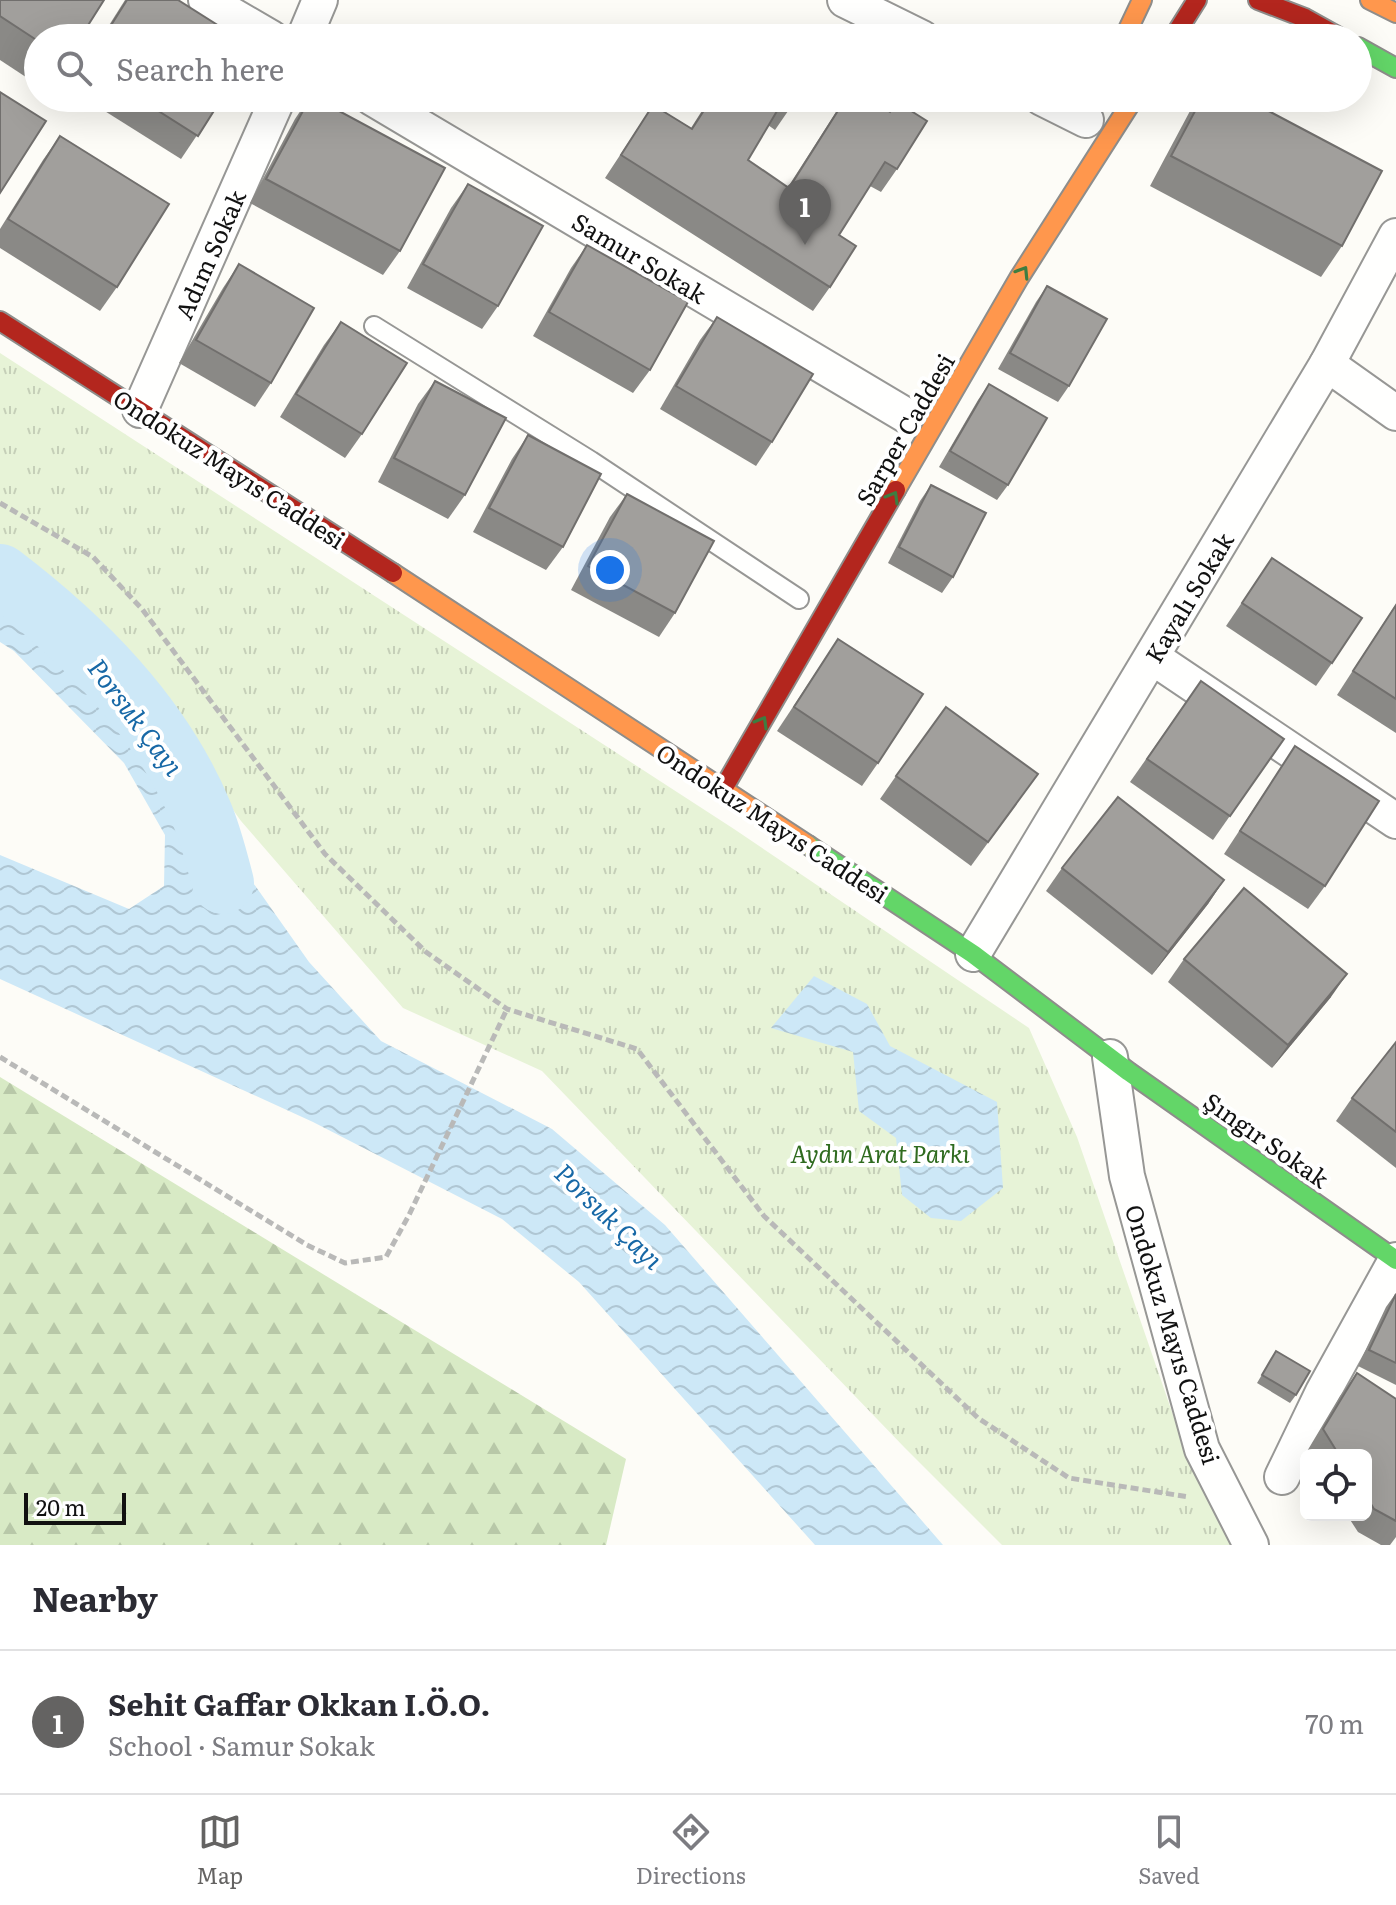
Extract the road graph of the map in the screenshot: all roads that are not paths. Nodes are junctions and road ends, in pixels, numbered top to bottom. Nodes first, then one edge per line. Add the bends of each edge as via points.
1 (206, 0) edge
2 (320, 0) edge
3 (845, 0) edge
4 (1142, 0) edge
5 (1197, 0) edge
6 (1258, 0) edge
7 (1370, 0) edge
8 (1396, 13) edge
9 (247, 24) edge
10 (310, 24) edge
11 (894, 24) edge
12 (1131, 24) edge
13 (1182, 24) edge
14 (1316, 24) edge
15 (1372, 55) edge
16 (1396, 68) edge
17 (272, 112) edge
18 (396, 112) edge
19 (1068, 112) edge
20 (1125, 112) edge
21 (1085, 121) dead end
22 (1396, 236) edge
23 (0, 321) edge
24 (374, 326) dead end
25 (1327, 364) junction
26 (140, 410) junction
27 (1396, 413) edge
28 (907, 416) dead end
29 (799, 599) dead end
30 (1152, 657) junction
31 (723, 789) junction
32 (1396, 821) edge
33 (973, 954) junction
34 (1110, 1057) junction
35 (1396, 1260) edge
36 (1282, 1477) dead end
37 (1251, 1545) edge

1 - 9 street
2 - 10 street
3 - 11 street
4 - 12 street
5 - 13 street
6 - 14 street
7 - 8 street
15 - 16 street
17 - 26 street, Adım Sokak
18 - 28 street, Samur Sokak
19 - 21 street
31 -> 20 street, Sarper Caddesi via 1019,278
22 - 25 street, Kayalı Sokak
23 - 26 street, Ondokuz Mayıs Caddesi
24 - 29 lane
25 - 27 street
25 - 30 street, Kayalı Sokak
26 - 31 street, Ondokuz Mayıs Caddesi via 702,765
30 - 32 street
30 - 33 street, Kayalı Sokak
31 - 33 street, Ondokuz Mayıs Caddesi
33 - 34 street, Ondokuz Mayıs Caddesi
34 - 35 street, Şıngır Sokak
34 - 37 street, Ondokuz Mayıs Caddesi via 1127,1176 1202,1449
35 - 36 street

